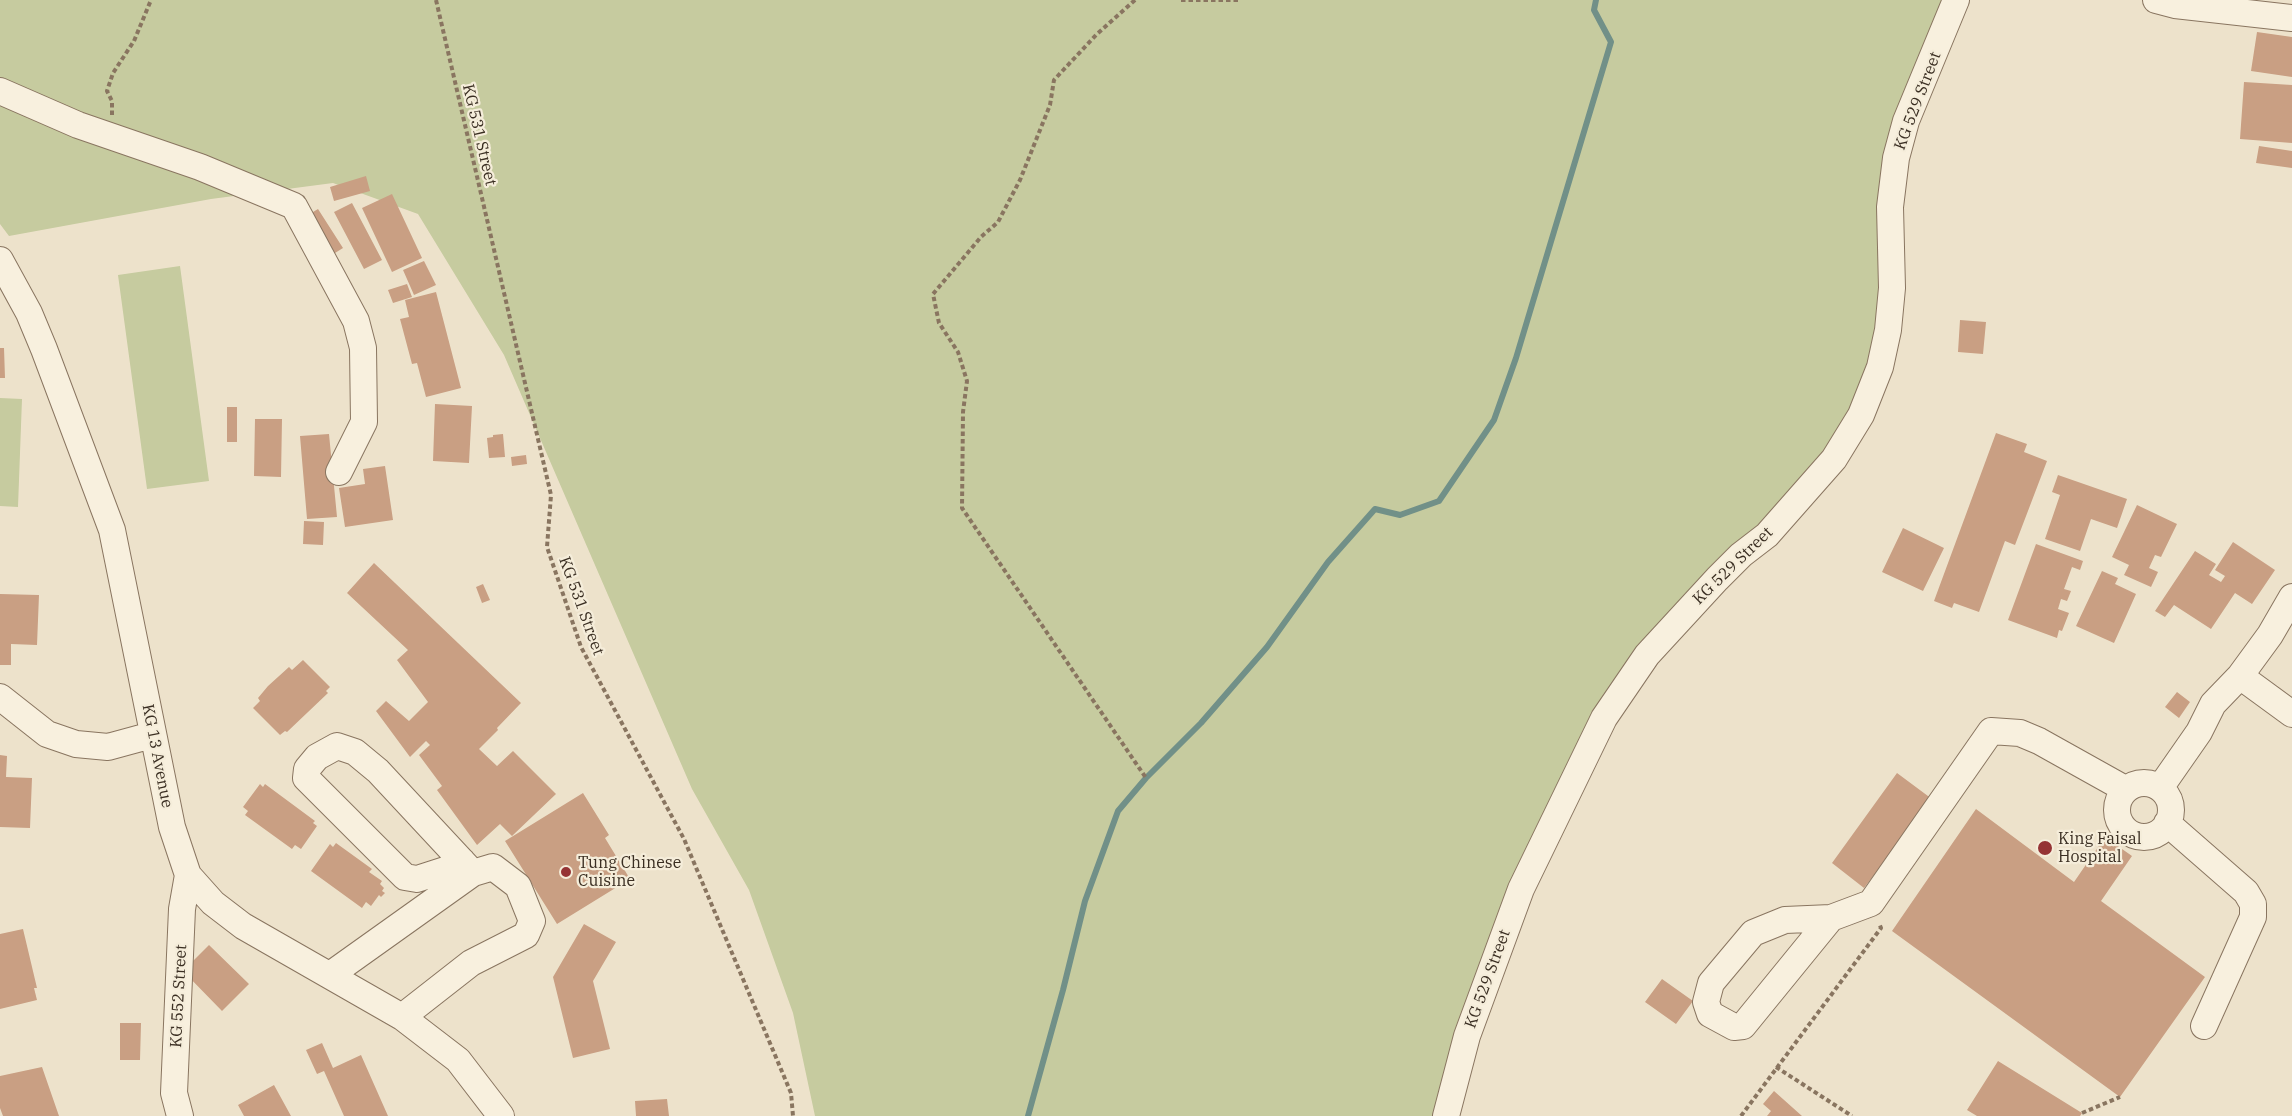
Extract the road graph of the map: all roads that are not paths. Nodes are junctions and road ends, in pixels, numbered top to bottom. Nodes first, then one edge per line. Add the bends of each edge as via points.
1 (1956, 0) edge
2 (2156, 0) edge
3 (2292, 18) edge
4 (0, 91) edge
5 (0, 260) edge
6 (339, 472) dead end
7 (2292, 597) edge
8 (2240, 676) junction
9 (0, 697) edge
10 (2292, 714) edge
11 (152, 735) junction
12 (2160, 788) junction
13 (2125, 789) junction
14 (2167, 823) junction
15 (468, 867) junction
16 (188, 875) junction
17 (1831, 918) junction
18 (330, 975) junction
19 (402, 1017) junction
20 (2204, 1026) dead end
21 (180, 1116) edge
22 (501, 1116) edge
23 (1446, 1116) edge

1 - 23 street, KG 529 Street via 1906,121 1896,158 1890,207 1892,288 1888,330 1880,367 1861,415 1834,459 1767,535 1716,579 1647,656 1604,718 1521,889 1467,1036
2 - 3 street
4 - 6 street via 294,206 356,321 363,348 364,422
5 - 11 street, KG 13 Avenue via 44,349 111,530
7 - 8 street
8 - 10 street
8 - 12 street via 2213,704 2199,732
9 - 11 street via 47,734 76,744 108,747
11 - 16 street, KG 13 Avenue via 172,827
12 - 13 street via 2142,782
12 - 14 street via 2170,802
13 - 14 street via 2117,815 2126,830 2151,836
13 - 17 street via 2039,741 2020,733 1991,731 1871,903
14 - 20 street via 2246,892 2253,904 2253,917
15 - 15 street via 378,771 355,752 337,746 317,757 307,769 306,778 405,876 417,879
15 - 18 street
15 - 19 street via 493,867 518,886 532,921 526,935 471,963
16 - 18 street, KG 13 Avenue via 213,903 243,926
16 - 21 street, KG 552 Street via 182,909 174,1093
17 - 17 street via 1785,920 1753,933 1711,983 1706,1002 1710,1014 1734,1027 1743,1026
18 - 19 street, KG 13 Avenue
19 - 22 street, KG 13 Avenue via 458,1060

